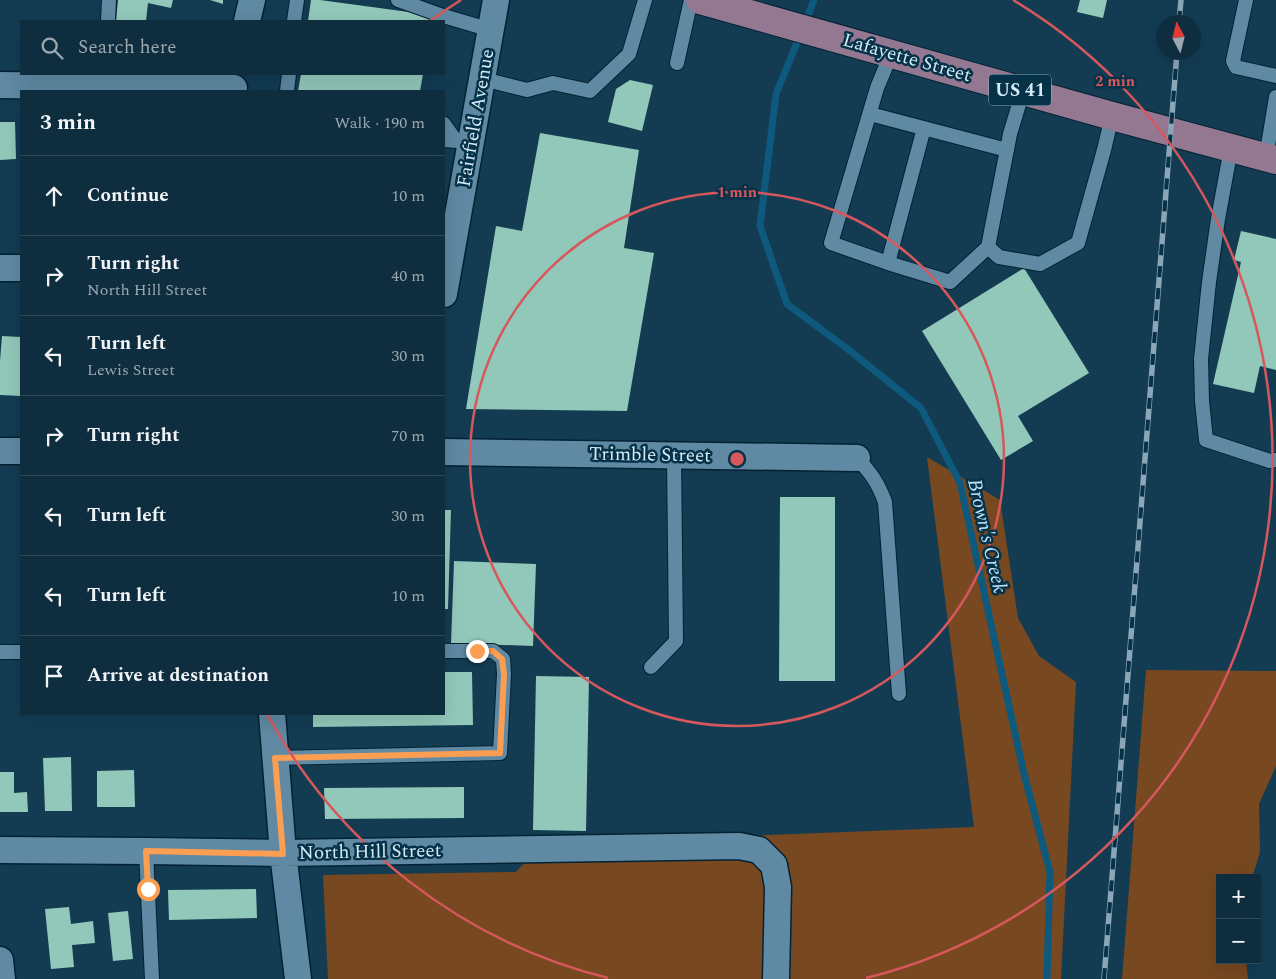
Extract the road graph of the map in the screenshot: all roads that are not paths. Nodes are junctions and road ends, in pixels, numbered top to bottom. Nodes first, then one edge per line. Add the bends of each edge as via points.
1 (109, 0) edge
2 (252, 0) edge
3 (297, 0) edge
4 (398, 0) edge
5 (496, 0) edge
6 (645, 0) edge
7 (691, 0) edge
8 (700, 0) edge
9 (1246, 0) edge
10 (108, 20) edge
11 (247, 20) edge
12 (294, 20) edge
13 (491, 30) junction
14 (880, 51) junction
15 (677, 63) dead end
16 (289, 75) edge
17 (1276, 76) edge
18 (483, 79) junction
19 (105, 80) edge
20 (234, 84) edge
21 (0, 85) edge
22 (287, 90) edge
23 (1023, 91) junction
24 (1276, 97) edge
25 (870, 114) junction
26 (1112, 116) junction
27 (445, 125) edge
28 (924, 128) junction
29 (457, 141) edge
30 (1231, 148) junction
31 (1007, 150) junction
32 (1271, 159) edge
33 (988, 247) junction
34 (888, 263) junction
35 (0, 268) edge
36 (20, 268) edge
37 (445, 282) edge
38 (0, 450) edge
39 (20, 450) edge
40 (445, 452) edge
41 (674, 455) junction
42 (857, 458) joint
43 (1276, 460) edge
44 (445, 651) edge
45 (0, 652) edge
46 (20, 652) edge
47 (651, 667) dead end
48 (899, 694) dead end
49 (272, 715) edge
50 (275, 758) junction
51 (0, 850) edge
52 (146, 851) junction
53 (283, 854) junction
54 (0, 960) edge
55 (2, 979) edge
56 (152, 979) edge
57 (298, 979) edge
58 (776, 979) edge

1 - 10 lane
2 - 11 street
3 - 12 lane
4 - 13 lane
5 - 13 street, Fairfield Avenue
6 - 18 lane via 629,54 590,91 553,83 526,90
7 - 15 lane
8 - 14 main road, Lafayette Street / US 41
9 - 17 lane via 1233,61 1236,67
13 - 18 street, Fairfield Avenue
14 - 23 main road, Lafayette Street / US 41
14 - 25 lane via 877,88
16 - 22 lane
18 - 29 street, Fairfield Avenue
19 - 20 street
19 - 21 street
23 - 26 main road, Lafayette Street / US 41
23 - 31 lane
24 - 32 lane
25 - 28 lane
25 - 34 lane via 831,243
26 - 30 main road, Lafayette Street / US 41
26 - 33 lane via 1078,243 1040,264 999,257
27 - 29 lane
28 - 31 lane
28 - 34 lane
29 - 37 street, Fairfield Avenue
30 - 32 main road, US 41
30 - 43 lane via 1209,282 1201,359 1206,440 1270,461
31 - 33 lane
33 - 34 lane via 950,282
35 - 36 street
38 - 39 street
40 - 41 street, Trimble Street
41 - 42 street, Trimble Street
41 - 47 lane via 676,641
42 - 48 lane via 870,472 885,502
44 - 50 lane via 493,651 502,659 500,753
45 - 46 lane
49 - 50 street
50 - 53 street
51 - 52 street, North Hill Street
52 - 53 street, North Hill Street
52 - 56 lane
53 - 57 street
53 - 58 street, North Hill Street via 739,846 759,850 774,865 778,887
54 - 55 street

